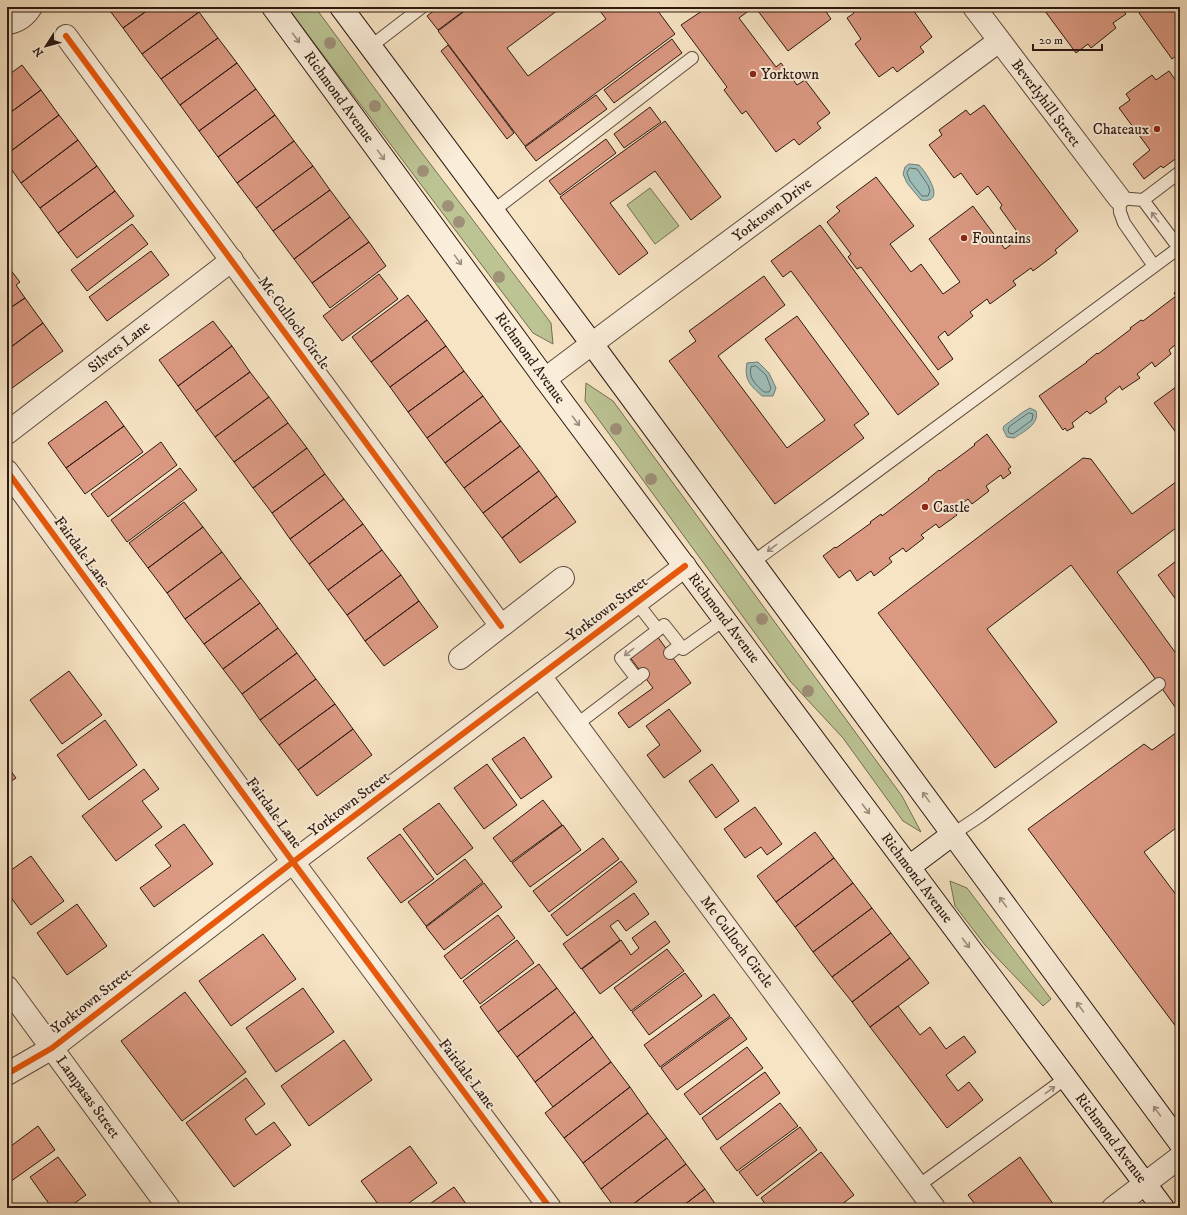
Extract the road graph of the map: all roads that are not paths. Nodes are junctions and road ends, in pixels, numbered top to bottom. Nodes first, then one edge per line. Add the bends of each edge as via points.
1 (31, 7) edge
2 (273, 7) edge
3 (341, 7) edge
4 (422, 7) edge
5 (974, 7) edge
6 (7, 23) edge
7 (66, 36) dead end
8 (999, 42) junction
9 (370, 47) junction
10 (692, 58) dead end
11 (1180, 172) edge
12 (1119, 198) junction
13 (1143, 200) junction
14 (493, 211) junction
15 (1179, 248) edge
16 (232, 260) junction
17 (1154, 266) junction
18 (592, 344) junction
19 (545, 379) junction
20 (7, 433) edge
21 (7, 471) edge
22 (753, 562) junction
23 (685, 566) junction
24 (563, 578) dead end
25 (637, 603) junction
26 (725, 619) junction
27 (501, 626) junction
28 (658, 630) junction
29 (680, 645) junction
30 (670, 653) dead end
31 (460, 658) dead end
32 (540, 676) junction
33 (1159, 684) dead end
34 (576, 725) junction
35 (953, 834) junction
36 (293, 862) junction
37 (909, 867) junction
38 (7, 987) edge
39 (52, 1048) junction
40 (7, 1074) edge
41 (1066, 1078) junction
42 (1180, 1143) edge
43 (1180, 1157) edge
44 (1145, 1184) junction
45 (918, 1186) junction
46 (169, 1208) edge
47 (550, 1208) edge
48 (934, 1208) edge
49 (1113, 1208) edge
50 (1163, 1208) edge

1 - 6 street via 21,18
2 -> 19 street, Richmond Avenue
3 - 9 street
4 - 9 lane
5 - 8 street, Beverlyhill Street
7 - 16 street, Mc Culloch Circle
8 - 12 street, Beverlyhill Street
8 - 18 street, Yorktown Drive
9 - 14 street
10 - 14 lane
11 - 13 lane
12 - 13 lane
12 - 17 lane via 1124,223
15 -> 13 lane
14 - 18 street
15 - 17 lane
16 - 20 street, Silvers Lane
16 - 27 street, Mc Culloch Circle
17 -> 22 lane
18 - 19 street, Yorktown Drive
18 - 22 street
19 -> 23 street, Richmond Avenue
21 - 36 street, Fairdale Lane
35 -> 22 street
23 - 25 street, Yorktown Street
23 - 26 street, Richmond Avenue
24 - 27 street
25 - 28 lane
25 - 32 street, Yorktown Street
26 - 29 lane via 683,649
26 -> 37 street, Richmond Avenue
27 - 31 street
28 - 29 lane via 664,625
28 -> 34 lane via 621,658 640,676
29 - 30 lane
32 - 34 street, Mc Culloch Circle
32 - 36 street, Yorktown Street
33 - 35 lane
34 - 45 street, Mc Culloch Circle
35 - 37 street
42 -> 35 street
36 - 39 street, Yorktown Street
36 - 47 street, Fairdale Lane
37 -> 41 street, Richmond Avenue
38 - 39 street, Lampasas Street
39 - 40 street, Yorktown Street
39 - 46 street, Lampasas Street
41 - 44 street, Richmond Avenue
45 -> 41 lane
43 - 44 street
44 - 49 street
44 - 50 street, Richmond Avenue
45 - 48 street, Mc Culloch Circle

